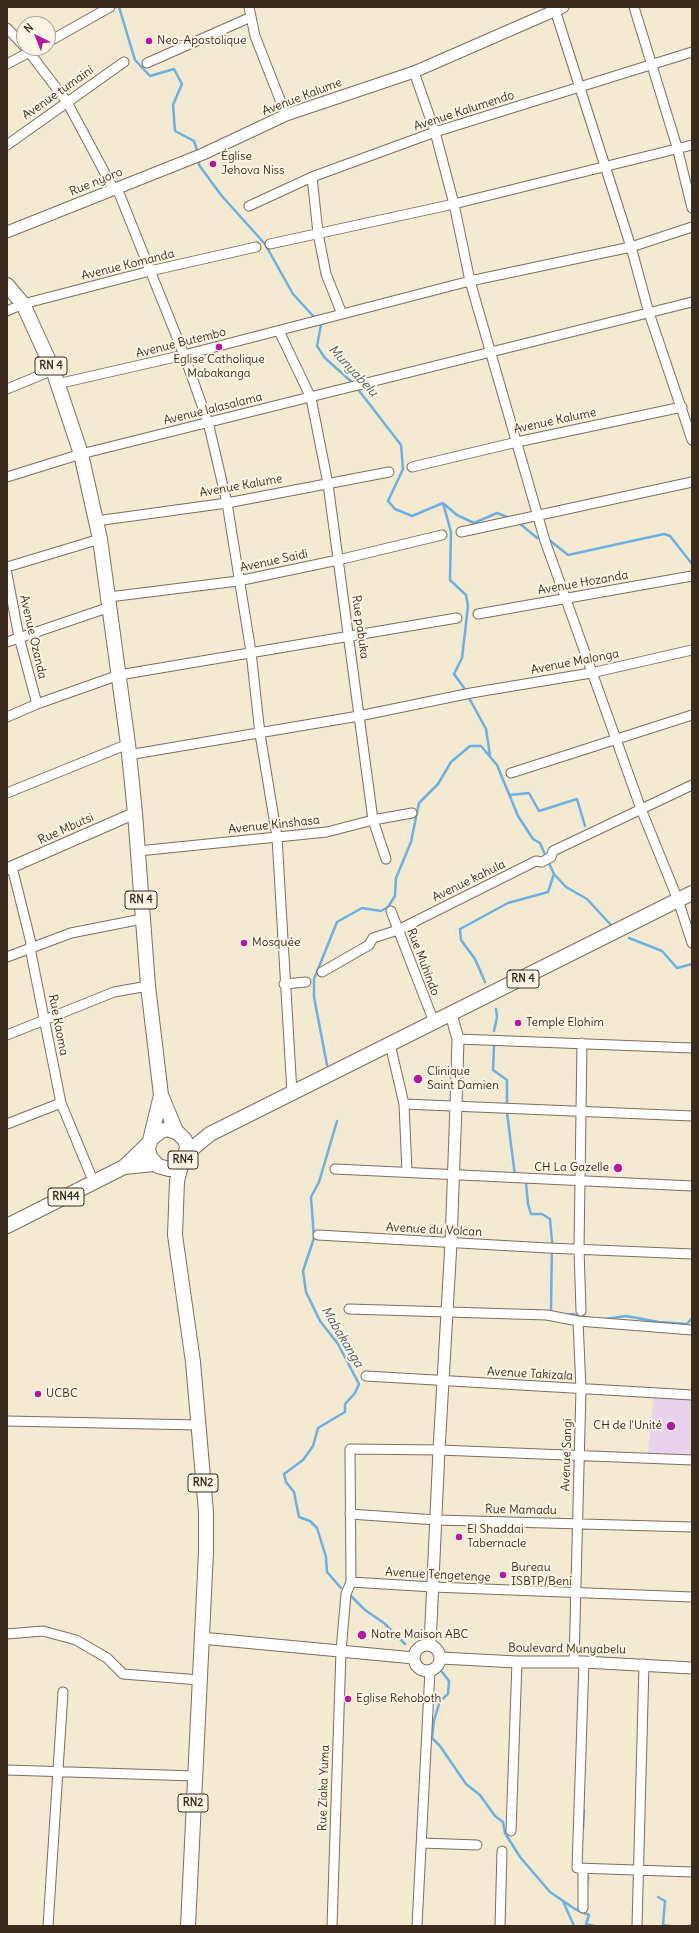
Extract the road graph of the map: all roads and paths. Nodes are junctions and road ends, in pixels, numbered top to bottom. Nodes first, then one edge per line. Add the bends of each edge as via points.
1 (110, 7) edge
2 (249, 7) edge
3 (634, 7) edge
4 (559, 8) edge
5 (251, 17) junction
6 (7, 28) edge
7 (16, 37) edge
8 (56, 37) edge
9 (692, 52) edge
10 (19, 56) edge
11 (34, 56) edge
12 (124, 62) dead end
13 (652, 63) junction
14 (7, 64) edge
15 (146, 64) dead end
16 (414, 72) junction
17 (581, 86) junction
18 (67, 102) junction
19 (286, 116) junction
20 (435, 132) junction
21 (7, 145) edge
22 (692, 145) edge
23 (677, 147) junction
24 (198, 155) joint
25 (606, 166) junction
26 (312, 177) junction
27 (115, 189) junction
28 (454, 204) junction
29 (249, 206) dead end
30 (692, 208) edge
31 (692, 227) edge
32 (7, 232) edge
33 (318, 233) junction
34 (270, 244) dead end
35 (256, 247) dead end
36 (632, 247) junction
37 (150, 271) junction
38 (470, 281) junction
39 (7, 285) edge
40 (692, 302) edge
41 (23, 304) junction
42 (7, 311) edge
43 (649, 313) junction
44 (342, 314) junction
45 (279, 331) junction
46 (492, 353) junction
47 (184, 355) junction
48 (52, 370) junction
49 (57, 384) junction
50 (7, 389) edge
51 (310, 398) junction
52 (682, 407) junction
53 (208, 422) junction
54 (692, 440) edge
55 (518, 442) junction
56 (81, 454) junction
57 (412, 467) dead end
58 (389, 472) dead end
59 (7, 477) edge
60 (692, 482) edge
61 (328, 484) junction
62 (227, 503) junction
63 (538, 515) junction
64 (96, 522) junction
65 (461, 532) dead end
66 (442, 535) dead end
67 (100, 539) junction
68 (338, 560) junction
69 (7, 567) edge
70 (7, 574) edge
71 (692, 576) edge
72 (238, 580) junction
73 (565, 599) junction
74 (109, 602) junction
75 (478, 614) dead end
76 (457, 618) dead end
77 (350, 635) junction
78 (19, 637) junction
79 (7, 642) edge
80 (692, 650) edge
81 (251, 652) junction
82 (591, 673) junction
83 (119, 675) junction
84 (37, 704) junction
85 (692, 715) edge
86 (359, 716) junction
87 (7, 717) edge
88 (260, 734) junction
89 (617, 739) junction
90 (128, 749) junction
91 (510, 773) dead end
92 (692, 785) edge
93 (7, 793) edge
94 (641, 809) junction
95 (135, 813) junction
96 (412, 813) dead end
97 (373, 820) junction
98 (277, 837) junction
99 (138, 851) junction
100 (386, 859) dead end
101 (10, 868) edge
102 (692, 893) edge
103 (678, 900) junction
104 (391, 911) dead end
105 (142, 919) junction
106 (398, 930) junction
107 (692, 943) edge
108 (30, 948) junction
109 (7, 957) edge
110 (322, 972) dead end
111 (306, 982) dead end
112 (284, 984) junction
113 (148, 986) junction
114 (450, 1014) junction
115 (45, 1019) junction
116 (434, 1022) junction
117 (7, 1035) edge
118 (458, 1039) junction
119 (582, 1043) junction
120 (390, 1044) junction
121 (692, 1048) edge
122 (292, 1093) junction
123 (161, 1095) junction
124 (61, 1103) junction
125 (404, 1104) junction
126 (456, 1105) junction
127 (582, 1111) junction
128 (692, 1116) edge
129 (7, 1124) edge
130 (178, 1133) junction
131 (210, 1134) junction
132 (151, 1140) junction
133 (184, 1158) junction
134 (158, 1166) junction
135 (124, 1167) junction
136 (335, 1169) dead end
137 (407, 1172) junction
138 (452, 1175) junction
139 (581, 1180) junction
140 (94, 1183) junction
141 (692, 1186) edge
142 (175, 1200) junction
143 (7, 1226) edge
144 (318, 1235) dead end
145 (452, 1243) junction
146 (579, 1249) junction
147 (692, 1254) edge
148 (349, 1309) dead end
149 (581, 1311) dead end
150 (447, 1312) junction
151 (578, 1322) junction
152 (692, 1330) edge
153 (366, 1376) dead end
154 (443, 1381) junction
155 (581, 1389) junction
156 (692, 1395) edge
157 (7, 1421) edge
158 (198, 1425) junction
159 (439, 1450) junction
160 (580, 1455) junction
161 (692, 1460) edge
162 (350, 1514) junction
163 (436, 1520) junction
164 (576, 1523) junction
165 (692, 1528) edge
166 (433, 1588) junction
167 (349, 1589) junction
168 (576, 1592) junction
169 (692, 1597) edge
170 (7, 1634) edge
171 (201, 1638) junction
172 (430, 1645) junction
173 (341, 1651) junction
174 (414, 1658) junction
175 (441, 1658) junction
176 (517, 1662) junction
177 (579, 1662) junction
178 (644, 1664) junction
179 (692, 1668) edge
180 (430, 1670) junction
181 (200, 1680) junction
182 (63, 1692) dead end
183 (7, 1770) edge
184 (57, 1772) junction
185 (194, 1776) junction
186 (511, 1832) dead end
187 (422, 1843) junction
188 (477, 1846) dead end
189 (502, 1851) dead end
190 (583, 1869) junction
191 (638, 1869) junction
192 (692, 1872) edge
193 (583, 1908) dead end
194 (48, 1926) edge
195 (188, 1926) edge
196 (332, 1926) edge
197 (417, 1926) edge
198 (500, 1926) edge
199 (637, 1926) edge

1 - 8 street
2 - 5 street
3 - 13 street
4 - 16 street, Avenue Kalume
4 - 17 street
5 - 15 street
5 - 19 street via 255,36
6 - 7 street
9 - 13 street, Avenue Kalumendo
10 - 14 street
11 - 18 street
12 - 18 street, Avenue tumaini
13 - 17 street, Avenue Kalumendo
13 - 23 street
16 - 19 street, Avenue Kalume
16 - 20 street
17 - 20 street, Avenue Kalumendo
17 - 25 street
18 - 21 street, Avenue tumaini
18 - 27 street
19 - 24 street, Avenue Kalume
20 - 26 street, Avenue Kalumendo
20 - 28 street
22 - 23 street
23 - 25 street
23 - 30 street
24 - 27 street, Rue nyoro
25 - 28 street
25 - 36 street
26 - 29 street, Avenue Kalumendo
26 - 33 street
27 - 32 street, Rue nyoro
27 - 37 street
28 - 33 street
28 - 38 street
31 - 36 street, Avenue Butembo
33 - 34 street
33 - 44 street via 326,274
35 - 37 street, Avenue Komanda
36 - 38 street, Avenue Butembo
36 - 43 street
37 - 41 street, Avenue Komanda
37 - 47 street
38 - 44 street, Avenue Butembo
38 - 46 street
39 - 41 main road, RN 4
40 - 43 street, Avenue lalasalama
41 - 42 street, Avenue Komanda
41 - 48 main road, RN 4
43 - 46 street, Avenue lalasalama
43 - 52 street
44 - 45 street, Avenue Butembo
45 - 47 street, Avenue Butembo
45 - 51 street, Rue pabuka
46 - 51 street, Avenue lalasalama
46 - 55 street
47 - 49 street, Avenue Butembo
47 - 53 street
48 - 49 main road, RN 4
48 - 50 street
49 - 56 main road, RN 4
51 - 53 street, Avenue lalasalama
51 - 61 street, Rue pabuka
52 - 54 street
52 - 55 street, Avenue Kalume
53 - 56 street, Avenue lalasalama
53 - 62 street
55 - 57 street, Avenue Kalume
55 - 63 street
56 - 59 street, Avenue lalasalama
56 - 64 main road, RN 4
58 - 61 street, Avenue Kalume
60 - 63 street
61 - 62 street, Avenue Kalume
61 - 68 street, Rue pabuka
62 - 64 street, Avenue Kalume
62 - 72 street
63 - 65 street
63 - 73 street
64 - 67 main road, RN 4
66 - 68 street, Avenue Saidi
67 - 69 street
67 - 74 main road, RN 4
68 - 72 street, Avenue Saidi
68 - 77 street, Rue pabuka
70 - 78 street, Avenue Ozanda
71 - 73 street, Avenue Hozanda
72 - 74 street, Avenue Saidi
72 - 81 street
73 - 75 street, Avenue Hozanda
73 - 82 street
74 - 78 street, Avenue Saidi
74 - 83 main road, RN 4
76 - 77 street
77 - 81 street
77 - 86 street, Rue pabuka
78 - 79 street, Avenue Saidi
78 - 84 street, Avenue Ozanda
80 - 82 street, Avenue Malonga
81 - 83 street
81 - 88 street
82 - 86 street, Avenue Malonga via 471,693
82 - 89 street
83 - 84 street
83 - 90 main road, RN 4
84 - 87 street
85 - 89 street
86 - 88 street, Avenue Malonga
86 - 97 street, Rue pabuka
88 - 90 street, Avenue Malonga
88 - 98 street
89 - 91 street
89 - 94 street
90 - 93 street, Avenue Malonga
90 - 95 main road, RN 4
92 - 94 street, Avenue kahula
94 - 103 street
94 - 106 street, Avenue kahula via 553,851 551,857 542,862 536,861
95 - 99 main road, RN 4
95 - 101 street, Rue Mbutsi
96 - 97 street, Avenue Kinshasa
97 - 98 street, Avenue Kinshasa via 327,832
97 - 100 street, Rue pabuka
98 - 99 street, Avenue Kinshasa
98 - 112 street
99 - 105 main road, RN 4
101 - 108 street, Rue Kaoma via 31,943
102 - 103 main road, RN 4
103 - 107 street
103 - 114 main road, RN 4
104 - 106 street, Rue Muhindo
105 - 108 street via 71,933
105 - 113 main road, RN 4
106 - 110 street, Avenue kahula via 373,938 369,945
106 - 116 street, Rue Muhindo
108 - 109 street
108 - 115 street, Rue Kaoma
111 - 112 street
112 - 122 street
113 - 115 street via 114,992
113 - 123 main road, RN 4
114 - 116 main road, RN 4
114 - 118 street
115 - 117 street
115 - 124 street, Rue Kaoma
116 - 120 main road, RN 4
118 - 119 street
118 - 126 street
119 - 121 street
119 - 127 street
120 - 122 main road, RN 4
120 - 125 street
122 - 131 main road, RN 4
123 - 130 main road, RN 4
123 - 132 main road, RN4
124 - 129 street
124 - 140 street, Rue Kaoma
125 - 126 street
125 - 137 street
126 - 127 street
126 - 138 street
127 - 128 street
127 - 139 street
130 - 131 main road, RN 4
130 - 132 main road via 168,1129 161,1131
130 - 133 main road, RN4 via 185,1140
131 - 133 main road, RN4
132 - 134 main road, RN4 via 148,1149 150,1157
132 - 135 main road, RN44
133 - 134 main road, RN4 via 176,1167
133 - 142 main road, RN2 via 177,1181
134 - 135 main road, RN44
134 - 142 main road, RN2
135 - 140 main road, RN44
136 - 137 street
137 - 138 street
138 - 139 street
138 - 145 street
139 - 141 street
139 - 146 street
140 - 143 main road, RN44
142 - 158 main road, RN2 via 175,1235 189,1329
144 - 145 street, Avenue du Volcan
145 - 146 street, Avenue du Volcan
145 - 150 street
146 - 147 street, Avenue du Volcan
146 - 149 street
148 - 150 street
150 - 151 street via 546,1315
150 - 154 street
151 - 152 street
151 - 155 street, Avenue Sangi
153 - 154 street, Avenue Takizala
154 - 155 street, Avenue Takizala
154 - 159 street
155 - 156 street, Avenue Takizala
155 - 160 street, Avenue Sangi
157 - 158 street
158 - 171 main road, RN2 via 206,1519
159 - 160 street
159 - 162 street, Rue Ziaka Yuma via 350,1449
159 - 163 street
160 - 161 street
160 - 164 street, Avenue Sangi
162 - 163 street, Rue Mamadu
162 - 167 street, Rue Ziaka Yuma
163 - 164 street, Rue Mamadu
163 - 166 street
164 - 165 street, Rue Mamadu
164 - 168 street, Avenue Sangi
166 - 167 street, Avenue Tengetenge
166 - 168 street, Avenue Tengetenge
166 - 172 street
167 - 173 street, Rue Ziaka Yuma
168 - 169 street, Avenue Tengetenge
168 - 177 street, Avenue Sangi
170 - 181 street via 43,1631 76,1640 107,1658 123,1674
171 - 173 street
171 - 181 main road, RN2
172 - 174 street via 419,1648
172 - 175 street via 438,1649
173 - 174 street
173 - 196 street, Rue Ziaka Yuma
174 - 180 street via 419,1668
175 - 176 street, Boulevard Munyabelu
175 - 180 street via 438,1666
176 - 177 street, Boulevard Munyabelu
176 - 186 street
177 - 178 street, Boulevard Munyabelu
177 - 190 street, Avenue Sangi via 577,1868
178 - 179 street, Boulevard Munyabelu
178 - 191 street
180 - 187 street
181 - 185 main road, RN2
182 - 184 street
183 - 184 street
184 - 185 street
184 - 194 street
185 - 195 main road, RN2
187 - 188 street
187 - 197 street
189 - 198 street
190 - 191 street
190 - 193 street
191 - 192 street
191 - 199 street

